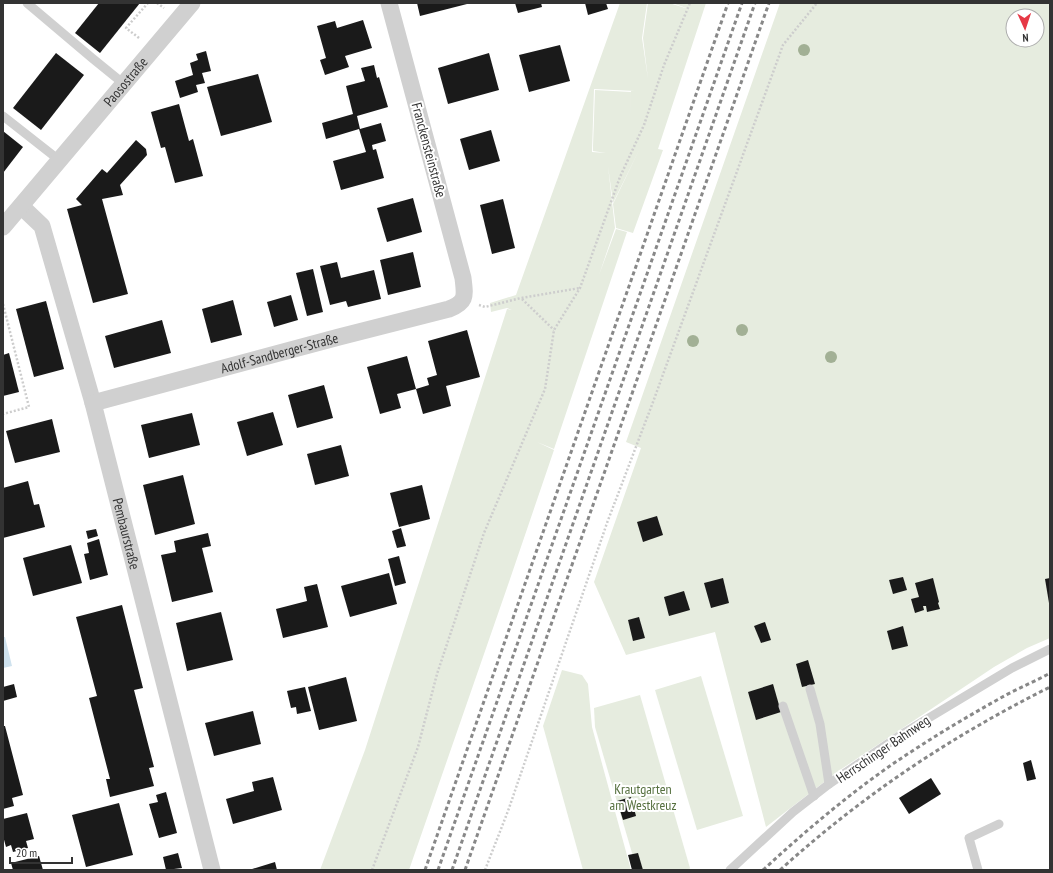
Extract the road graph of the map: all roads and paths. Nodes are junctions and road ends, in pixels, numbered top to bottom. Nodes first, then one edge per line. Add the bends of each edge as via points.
1 (27, 3) edge
2 (148, 3) edge
3 (157, 3) edge
4 (192, 3) edge
5 (389, 3) edge
6 (690, 3) edge
7 (817, 3) edge
8 (166, 10) dead end
9 (140, 39) dead end
10 (124, 84) junction
11 (3, 116) edge
12 (59, 160) junction
13 (21, 206) junction
14 (3, 227) edge
15 (580, 288) junction
16 (521, 298) junction
17 (464, 299) junction
18 (3, 304) edge
19 (554, 330) junction
20 (93, 404) junction
21 (3, 414) edge
22 (1050, 649) edge
23 (810, 689) dead end
24 (783, 706) dead end
25 (829, 784) junction
26 (814, 796) junction
27 (999, 824) dead end
28 (212, 870) edge
29 (372, 870) edge
30 (485, 870) edge
31 (730, 870) edge
32 (978, 870) edge

1 - 10 lane
2 - 9 path via 126,28
3 - 8 path
4 - 10 street, Paosostraße
5 - 17 street, Franckensteinstraße via 463,278
6 - 15 path via 664,64 644,125 620,177
7 - 30 path via 783,45 607,524 508,811
10 - 12 street, Paosostraße
11 - 12 lane
12 - 13 street, Paosostraße
13 - 14 street, Paosostraße
13 - 20 street, Pembaurstraße via 42,226
15 - 16 path
15 - 19 path
16 - 17 path via 485,307
16 - 19 path
17 - 20 street, Adolf-Sandberger-Straße via 449,309
18 - 21 path via 29,407
19 - 29 path via 545,389 484,533 437,674 418,747
20 - 28 street, Pembaurstraße
22 - 25 lane, Herrschinger Bahnweg via 1012,668 902,734
23 - 25 lane via 820,724
24 - 26 lane
25 - 26 lane, Herrschinger Bahnweg
26 - 31 lane, Herrschinger Bahnweg
27 - 32 lane via 970,838

